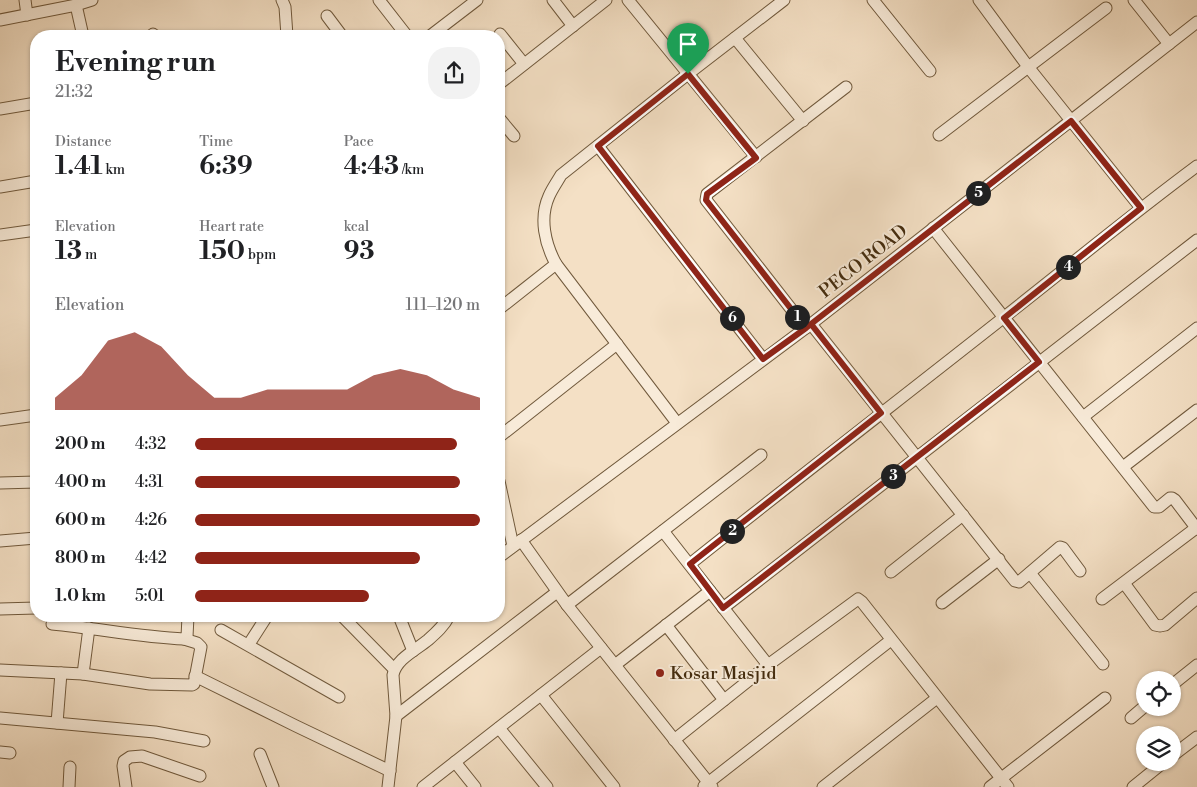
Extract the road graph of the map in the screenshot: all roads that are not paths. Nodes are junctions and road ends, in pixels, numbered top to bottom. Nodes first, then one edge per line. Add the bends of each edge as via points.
1 (25, 0) edge
2 (92, 0) edge
3 (282, 0) edge
4 (379, 0) edge
5 (477, 0) edge
6 (553, 0) edge
7 (606, 0) edge
8 (628, 0) edge
9 (784, 0) edge
10 (873, 0) edge
11 (1134, 0) edge
12 (982, 1) edge
13 (76, 4) junction
14 (1106, 8) dead end
15 (27, 15) junction
16 (327, 16) dead end
17 (0, 20) edge
18 (1197, 22) edge
19 (573, 26) junction
20 (82, 30) edge
21 (287, 30) edge
22 (338, 30) edge
23 (402, 30) edge
24 (438, 30) edge
25 (735, 38) junction
26 (505, 40) edge
27 (1169, 44) junction
28 (524, 64) junction
29 (1029, 68) junction
30 (930, 71) dead end
31 (688, 74) junction
32 (505, 79) edge
33 (846, 87) dead end
34 (30, 104) edge
35 (0, 109) edge
36 (803, 121) junction
37 (1071, 121) junction
38 (505, 125) edge
39 (939, 135) dead end
40 (514, 136) dead end
41 (598, 146) junction
42 (756, 158) junction
43 (1197, 166) edge
44 (30, 182) edge
45 (0, 187) edge
46 (1141, 208) junction
47 (933, 228) junction
48 (30, 231) edge
49 (0, 235) edge
50 (1197, 241) edge
51 (556, 264) junction
52 (505, 304) edge
53 (1004, 318) junction
54 (808, 326) junction
55 (1197, 328) edge
56 (617, 344) junction
57 (763, 359) junction
58 (1039, 362) junction
59 (1197, 410) edge
60 (881, 413) junction
61 (30, 416) edge
62 (1083, 417) junction
63 (0, 420) edge
64 (677, 423) junction
65 (505, 432) edge
66 (761, 455) dead end
67 (916, 458) junction
68 (1123, 466) junction
69 (30, 482) edge
70 (0, 483) edge
71 (505, 502) edge
72 (963, 515) junction
73 (1196, 528) edge
74 (663, 531) junction
75 (30, 538) edge
76 (0, 541) edge
77 (517, 543) junction
78 (505, 552) edge
79 (999, 559) junction
80 (690, 564) junction
81 (1080, 571) dead end
82 (890, 572) dead end
83 (1030, 573) junction
84 (1124, 583) junction
85 (710, 591) junction
86 (557, 592) junction
87 (1197, 598) edge
88 (1102, 599) dead end
89 (942, 603) dead end
90 (567, 605) junction
91 (30, 608) edge
92 (723, 608) junction
93 (0, 609) edge
94 (95, 622) edge
95 (188, 622) edge
96 (263, 622) edge
97 (348, 622) edge
98 (401, 622) edge
99 (445, 622) edge
100 (52, 624) dead end
101 (666, 625) junction
102 (93, 628) junction
103 (221, 630) dead end
104 (184, 640) junction
105 (891, 640) junction
106 (249, 644) junction
107 (601, 648) junction
108 (413, 651) junction
109 (1103, 664) dead end
110 (616, 665) junction
111 (768, 665) junction
112 (1197, 665) edge
113 (394, 669) junction
114 (0, 670) edge
115 (61, 673) junction
116 (83, 674) junction
117 (195, 676) junction
118 (1181, 677) edge
119 (541, 695) junction
120 (339, 696) dead end
121 (937, 698) junction
122 (1104, 698) dead end
123 (724, 700) junction
124 (1136, 714) edge
125 (396, 716) junction
126 (0, 718) edge
127 (1131, 718) dead end
128 (57, 722) junction
129 (499, 728) junction
130 (1197, 737) edge
131 (674, 740) junction
132 (204, 741) dead end
133 (1181, 749) edge
134 (260, 754) dead end
135 (455, 762) junction
136 (70, 767) dead end
137 (390, 771) junction
138 (1153, 771) edge
139 (200, 776) dead end
140 (1004, 783) edge
141 (708, 786) edge
142 (69, 787) edge
143 (126, 787) edge
144 (273, 787) edge
145 (388, 787) edge
146 (423, 787) edge
147 (476, 787) edge
148 (547, 787) edge
149 (614, 787) edge
150 (823, 787) edge
151 (990, 787) edge
152 (1133, 787) edge

1 - 15 street
2 - 13 street
3 - 21 street
4 - 23 street
5 - 24 street
6 - 19 street
7 - 19 street
8 - 31 street
9 - 25 street
10 - 30 street
11 - 27 street
12 - 29 street
13 - 15 street
13 - 20 street
14 - 29 street
15 - 17 street
16 - 22 street
18 - 27 street, PECO ROAD
19 - 28 street
25 - 31 street
25 - 36 street
26 - 28 street
27 - 37 street, PECO ROAD
28 - 32 street
29 - 37 street
29 - 39 street
31 - 41 street
31 - 42 street
33 - 36 street
34 - 35 street
36 - 42 street
37 - 46 street
37 - 47 street, PECO ROAD
38 - 40 street
41 - 51 street via 561,176 547,202 546,240
41 - 57 street
42 - 54 street via 707,194 706,200
43 - 46 street
44 - 45 street
46 - 53 street
47 - 53 street
47 - 54 street, PECO ROAD
48 - 49 street
50 - 58 street
51 - 52 street
51 - 56 street
53 - 58 street
53 - 60 street
54 - 57 street, PECO ROAD
54 - 60 street
55 - 62 street
56 - 64 street
56 - 65 street
57 - 64 street, PECO ROAD
58 - 62 street
58 - 67 street
59 - 68 street
60 - 67 street
60 - 80 street
61 - 63 street
62 - 68 street
64 - 77 street, PECO ROAD
66 - 74 street
67 - 72 street
67 - 92 street
68 - 73 street via 1154,507 1172,498
69 - 70 street
71 - 77 street
72 - 79 street
72 - 82 street
73 - 84 street
74 - 80 street
74 - 90 street
75 - 76 street
77 - 78 street, PECO ROAD
77 - 86 street
79 - 83 street via 1017,582
79 - 89 street
80 - 85 street
81 - 83 street via 1060,547
83 - 109 street
84 - 87 street via 1155,625 1165,625
84 - 88 street
85 - 92 street
85 - 101 street
86 - 90 street
86 - 125 street
90 - 107 street
91 - 93 street
92 - 111 street
94 - 102 street
95 - 104 street
96 - 106 street
97 - 113 street
98 - 108 street
99 - 108 street
100 - 102 street
101 - 110 street
101 - 123 street
102 - 104 street
102 - 116 street
103 - 106 street
104 - 117 street via 201,647
105 - 111 street via 858,599
105 - 121 street
105 - 141 street
106 - 120 street
107 - 110 street
107 - 119 street
108 - 113 street
110 - 131 street
111 - 123 street
112 - 118 street
113 - 125 street
114 - 115 street
115 - 116 street
115 - 128 street
116 - 117 street via 164,685 192,685
117 - 137 street
119 - 129 street
119 - 149 street
121 - 140 street
121 - 150 street
122 - 140 street
123 - 131 street
124 - 127 street
125 - 137 street
126 - 128 street
128 - 132 street via 154,732
129 - 135 street
129 - 148 street
130 - 133 street
131 - 141 street
134 - 144 street
135 - 146 street
135 - 147 street
136 - 142 street
137 - 145 street
138 - 152 street
139 - 143 street via 142,756 130,757 123,766
140 - 151 street

